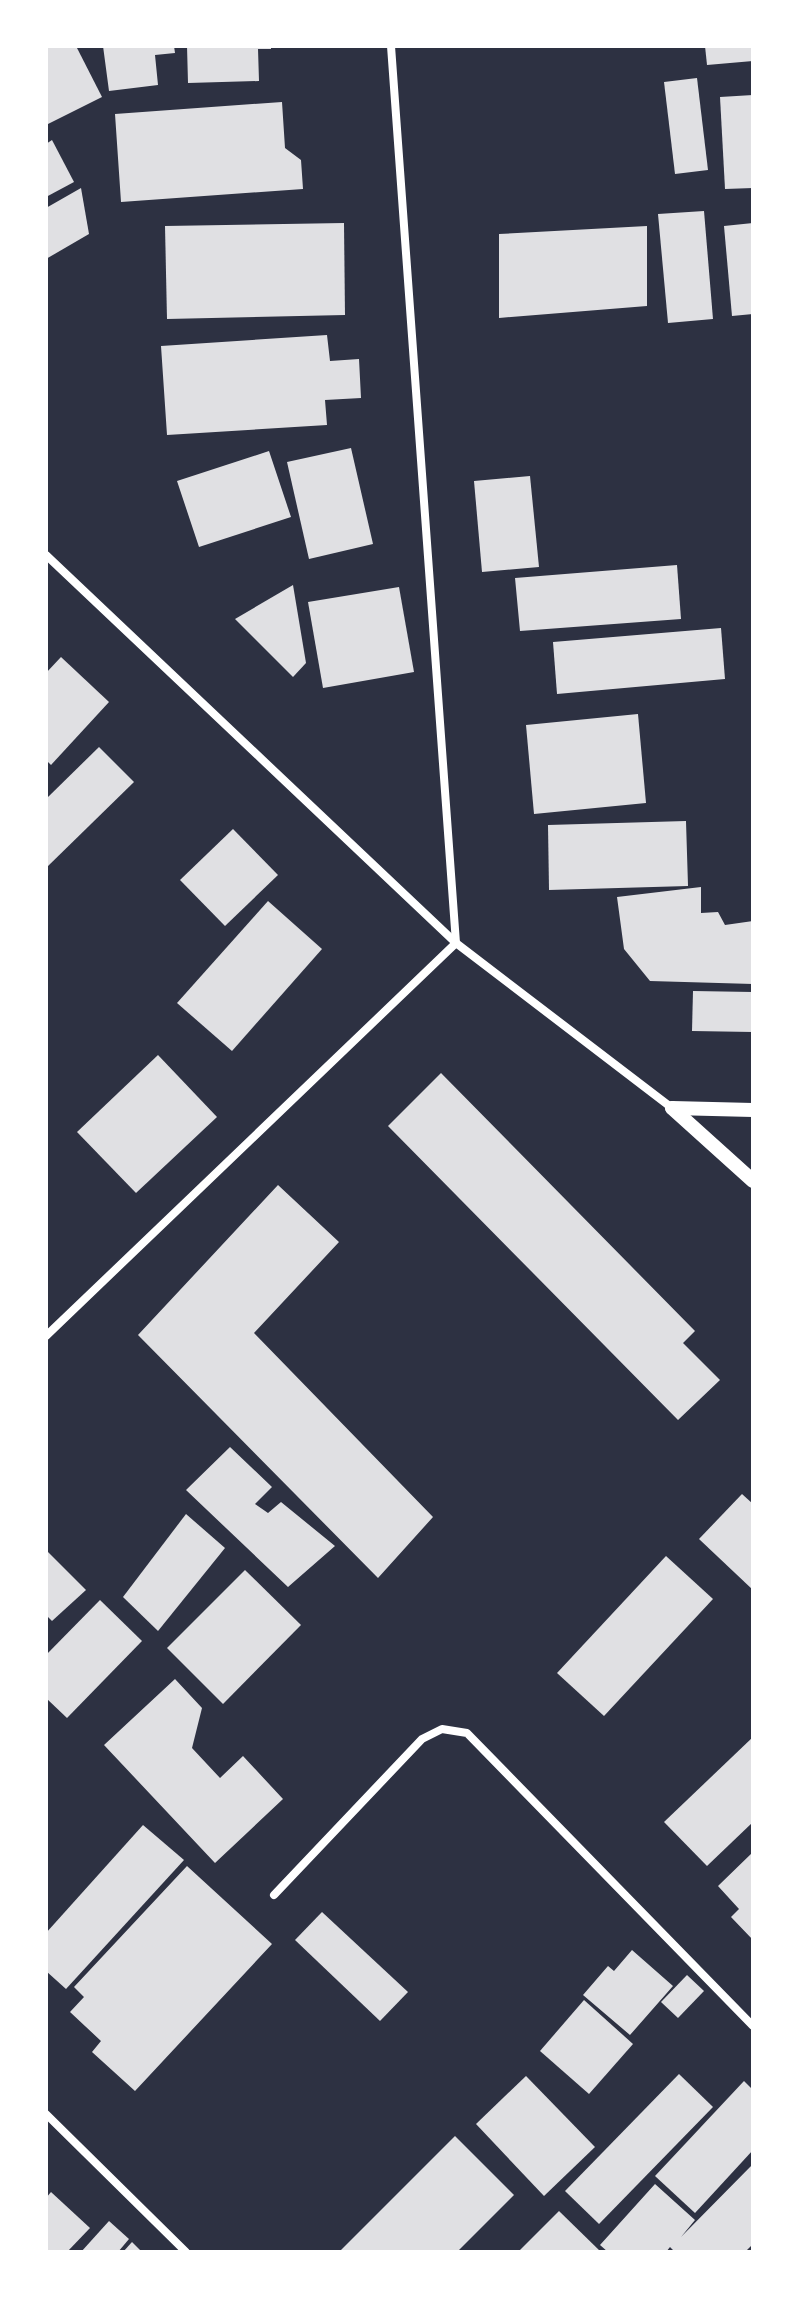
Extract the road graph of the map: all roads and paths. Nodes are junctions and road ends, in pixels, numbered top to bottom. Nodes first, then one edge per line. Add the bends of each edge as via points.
1 (391, 46) edge
2 (46, 555) edge
3 (456, 943) junction
4 (672, 1108) junction
5 (753, 1110) edge
6 (753, 1181) edge
7 (46, 1336) edge
8 (274, 1895) dead end
9 (753, 2026) edge
10 (46, 2114) edge
11 (186, 2252) edge

1 - 3 street
2 - 3 street
3 - 4 street
3 - 7 street
4 - 5 street
4 - 6 street
8 - 9 street via 422,1739 442,1729 467,1733
10 - 11 street

